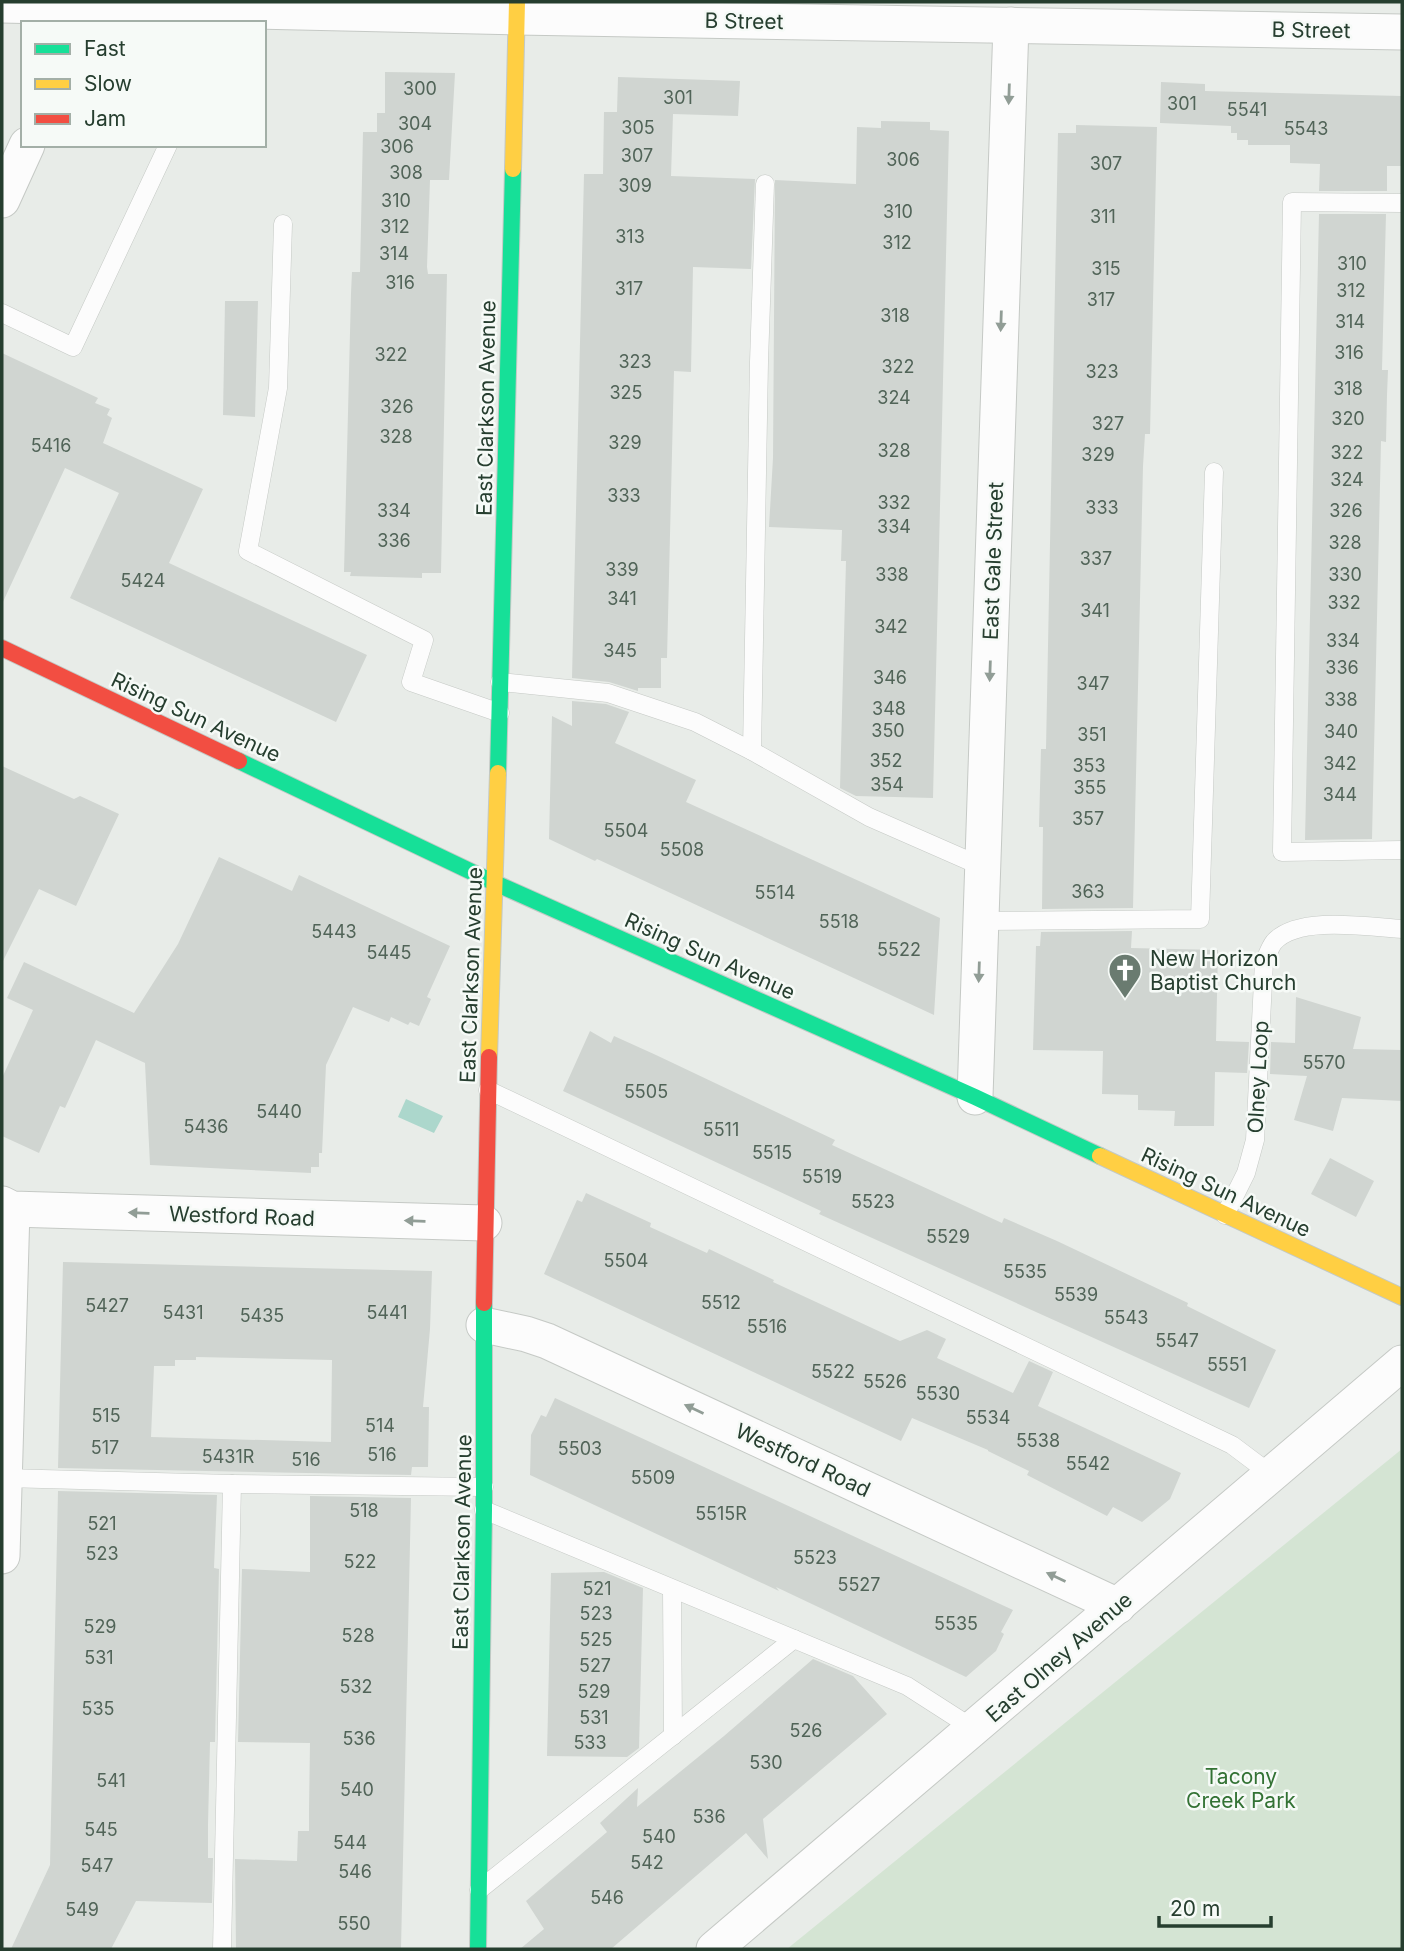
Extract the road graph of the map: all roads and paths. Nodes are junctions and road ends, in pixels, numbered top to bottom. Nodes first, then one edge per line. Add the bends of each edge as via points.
1 (2, 5) edge
2 (320, 7) edge
3 (517, 10) edge
4 (110, 11) edge
5 (1012, 25) junction
6 (1402, 32) edge
7 (25, 147) edge
8 (167, 147) edge
9 (765, 184) dead end
10 (2, 200) edge
11 (1402, 203) edge
12 (283, 224) dead end
13 (2, 313) edge
14 (1214, 472) dead end
15 (2, 648) edge
16 (500, 682) junction
17 (499, 713) junction
18 (752, 751) junction
19 (1402, 850) edge
20 (983, 867) junction
21 (495, 883) junction
22 (981, 921) junction
23 (1402, 929) edge
24 (488, 1090) junction
25 (975, 1097) junction
26 (7, 1207) edge
27 (1225, 1215) junction
28 (484, 1223) junction
29 (1402, 1297) edge
30 (484, 1325) junction
31 (1402, 1363) edge
32 (1272, 1475) junction
33 (4, 1478) junction
34 (232, 1484) junction
35 (484, 1486) junction
36 (484, 1510) junction
37 (2, 1556) edge
38 (672, 1588) junction
39 (1118, 1606) junction
40 (794, 1639) junction
41 (974, 1729) junction
42 (673, 1736) junction
43 (478, 1891) junction
44 (222, 1949) edge
45 (478, 1949) edge
46 (714, 1949) edge

1 - 4 street, B Street
2 - 3 street, B Street
2 - 4 street, B Street
3 - 5 street, B Street
3 - 16 street, East Clarkson Avenue
5 - 6 street, B Street
5 -> 20 street, East Gale Street
7 - 10 street
8 - 13 lane via 73,347
9 - 18 lane
11 - 19 lane via 1292,202 1282,852
12 - 17 lane via 278,388 248,551 424,640 411,682
14 - 22 lane via 1200,919
15 - 21 street, Rising Sun Avenue
16 - 17 street, East Clarkson Avenue
16 - 18 lane via 608,693 695,722
17 - 21 street, East Clarkson Avenue
18 - 20 lane via 869,817
20 - 22 street, East Gale Street
21 - 24 street, East Clarkson Avenue
21 - 25 street, Rising Sun Avenue
22 -> 25 street, East Gale Street
23 - 27 lane, Olney Loop via 1314,925 1274,942 1264,962 1255,1140 1246,1173
24 - 28 street, East Clarkson Avenue
24 - 32 lane via 1232,1445
25 - 27 street, Rising Sun Avenue
28 -> 26 street, Westford Road
26 - 33 street
27 - 29 street, Rising Sun Avenue
28 - 30 street, East Clarkson Avenue
30 - 35 street, East Clarkson Avenue
39 -> 30 street, Westford Road via 547,1341
31 - 32 street, East Olney Avenue
32 - 39 street, East Olney Avenue
33 - 34 lane
33 - 37 street
34 - 35 lane
34 - 44 lane
35 - 36 street, East Clarkson Avenue
36 - 38 lane
36 - 43 street, East Clarkson Avenue
38 - 40 lane
38 - 42 lane
39 - 41 street, East Olney Avenue
40 - 41 lane via 907,1686
40 - 42 lane
41 - 46 street, East Olney Avenue
42 - 43 lane
43 - 45 street, East Clarkson Avenue

